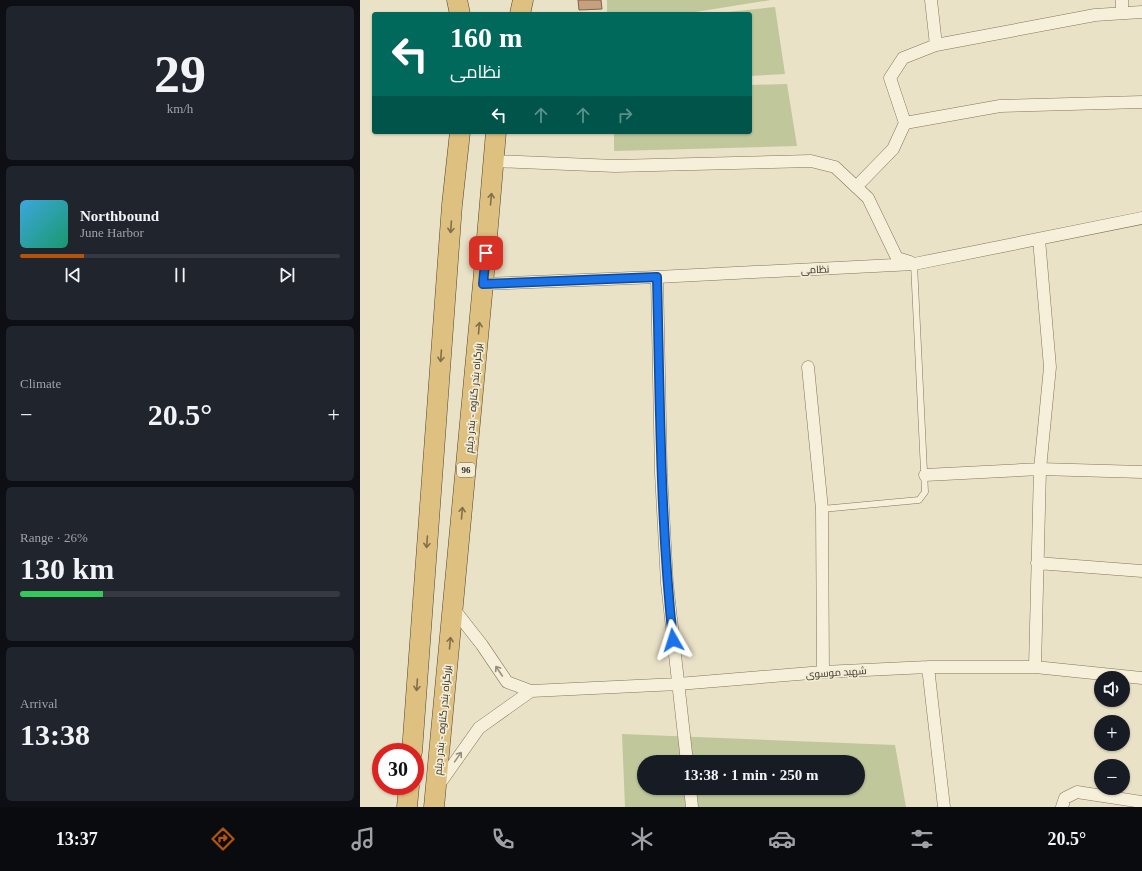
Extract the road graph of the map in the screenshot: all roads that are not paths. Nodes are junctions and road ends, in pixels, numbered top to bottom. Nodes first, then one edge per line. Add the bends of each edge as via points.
1 (457, 0) edge
2 (523, 0) edge
3 (931, 0) edge
4 (1122, 0) edge
5 (460, 12) edge
6 (520, 12) edge
7 (1142, 12) edge
8 (1122, 13) junction
9 (936, 45) junction
10 (1142, 102) edge
11 (905, 122) junction
12 (460, 134) edge
13 (496, 134) edge
14 (494, 161) junction
15 (856, 187) junction
16 (1142, 218) edge
17 (1039, 240) junction
18 (914, 264) junction
19 (657, 277) junction
20 (483, 284) junction
21 (808, 366) dead end
22 (1040, 470) junction
23 (1142, 472) edge
24 (925, 475) junction
25 (822, 509) junction
26 (1037, 563) junction
27 (1142, 571) edge
28 (453, 608) junction
29 (928, 666) junction
30 (1035, 667) junction
31 (823, 672) junction
32 (1142, 678) edge
33 (678, 684) junction
34 (530, 690) junction
35 (413, 743) edge
36 (686, 755) edge
37 (408, 795) edge
38 (691, 795) edge
39 (435, 798) edge
40 (1142, 802) edge
41 (407, 807) edge
42 (692, 807) edge
43 (944, 807) edge
44 (1062, 807) edge

1 - 5 highway
2 - 6 highway
3 - 9 street
4 - 8 street
7 - 8 street
8 - 9 street via 1095,15
9 - 11 street via 903,58 890,78
10 - 11 street via 1000,106
11 - 15 street via 893,149
12 -> 35 highway via 452,205
13 - 14 highway, بزرگراه بندر گناوه - بندر دیلم / 96
14 - 15 street via 615,166 811,161 835,167
20 -> 14 highway, بزرگراه بندر گناوه - بندر دیلم / 96
15 - 18 street via 868,198 897,258
16 - 17 street, نظامی
17 - 18 street, نظامی
17 - 22 street via 1050,367
18 - 19 street, نظامی
18 - 24 lane
19 - 20 street, نظامی
19 - 33 street via 661,473 667,583
28 -> 20 highway, بزرگراه بندر گناوه - بندر دیلم / 96
21 - 25 street
22 - 23 street
22 - 24 street
22 - 26 street
24 - 25 lane via 925,492 919,500
25 - 31 street
26 - 27 street
26 - 30 street
34 -> 28 street via 507,682
39 -> 28 highway, بزرگراه بندر گناوه - بندر دیلم / 96
29 - 30 street, شهید موسوی
29 - 31 street, شهید موسوی
29 - 43 street
30 - 32 street, شهید موسوی
31 - 33 street, شهید موسوی
33 - 34 street, شهید موسوی
33 - 36 street
39 -> 34 street via 479,728
37 - 41 highway
38 - 42 street
40 - 44 street via 1077,792 1065,798

